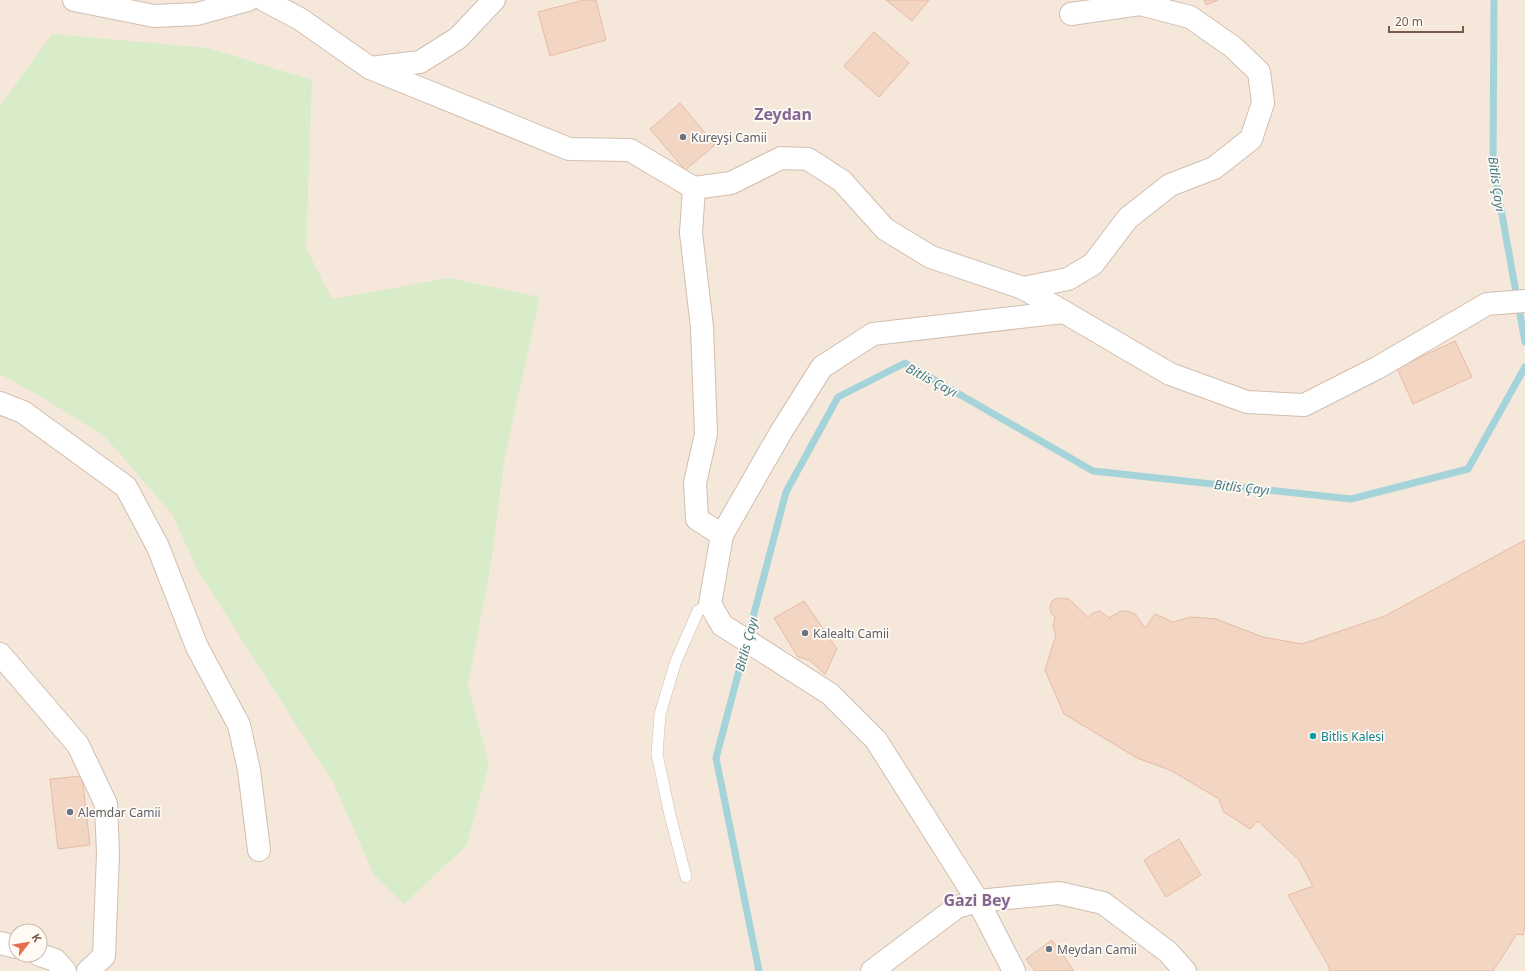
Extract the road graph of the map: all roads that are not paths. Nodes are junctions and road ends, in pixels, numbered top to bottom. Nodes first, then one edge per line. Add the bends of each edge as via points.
1 (74, 0) edge
2 (248, 0) edge
3 (264, 0) edge
4 (494, 0) edge
5 (1072, 14) dead end
6 (370, 68) junction
7 (694, 188) junction
8 (1024, 288) junction
9 (1525, 301) edge
10 (1064, 312) junction
11 (0, 403) edge
12 (722, 535) junction
13 (710, 604) junction
14 (0, 654) edge
15 (259, 850) dead end
16 (686, 877) dead end
17 (978, 901) junction
18 (48, 958) edge
19 (1178, 969) edge
20 (65, 971) edge
21 (88, 971) edge
22 (872, 971) edge
23 (1014, 971) edge

1 - 2 street via 154,16 197,14
3 - 6 street via 300,19
4 - 6 street via 458,38 420,62
5 - 8 street via 1140,4 1190,17 1233,47 1259,72 1263,103 1251,140 1214,168 1170,185 1158,194 1128,218 1093,264 1068,279
6 - 7 street via 569,149 630,150
7 - 8 street via 731,183 781,158 808,159 842,182 885,229 931,257
7 - 12 street via 691,233 702,327 706,434 695,483 697,519
8 - 10 street
9 - 10 street via 1488,304 1377,368 1304,405 1247,402 1170,374
10 - 12 street via 873,334 822,367
11 - 15 street via 23,412 126,488 158,546 197,646 239,725 249,770
12 - 13 street
13 - 16 lane via 698,611 676,661 660,714 657,754
13 - 17 street via 722,625 830,694 876,740
14 - 21 street via 78,746 106,804 108,854 104,956
17 - 19 street via 1059,893 1102,903 1168,952
17 - 22 street via 957,907
17 - 23 street
18 - 20 street via 55,960

